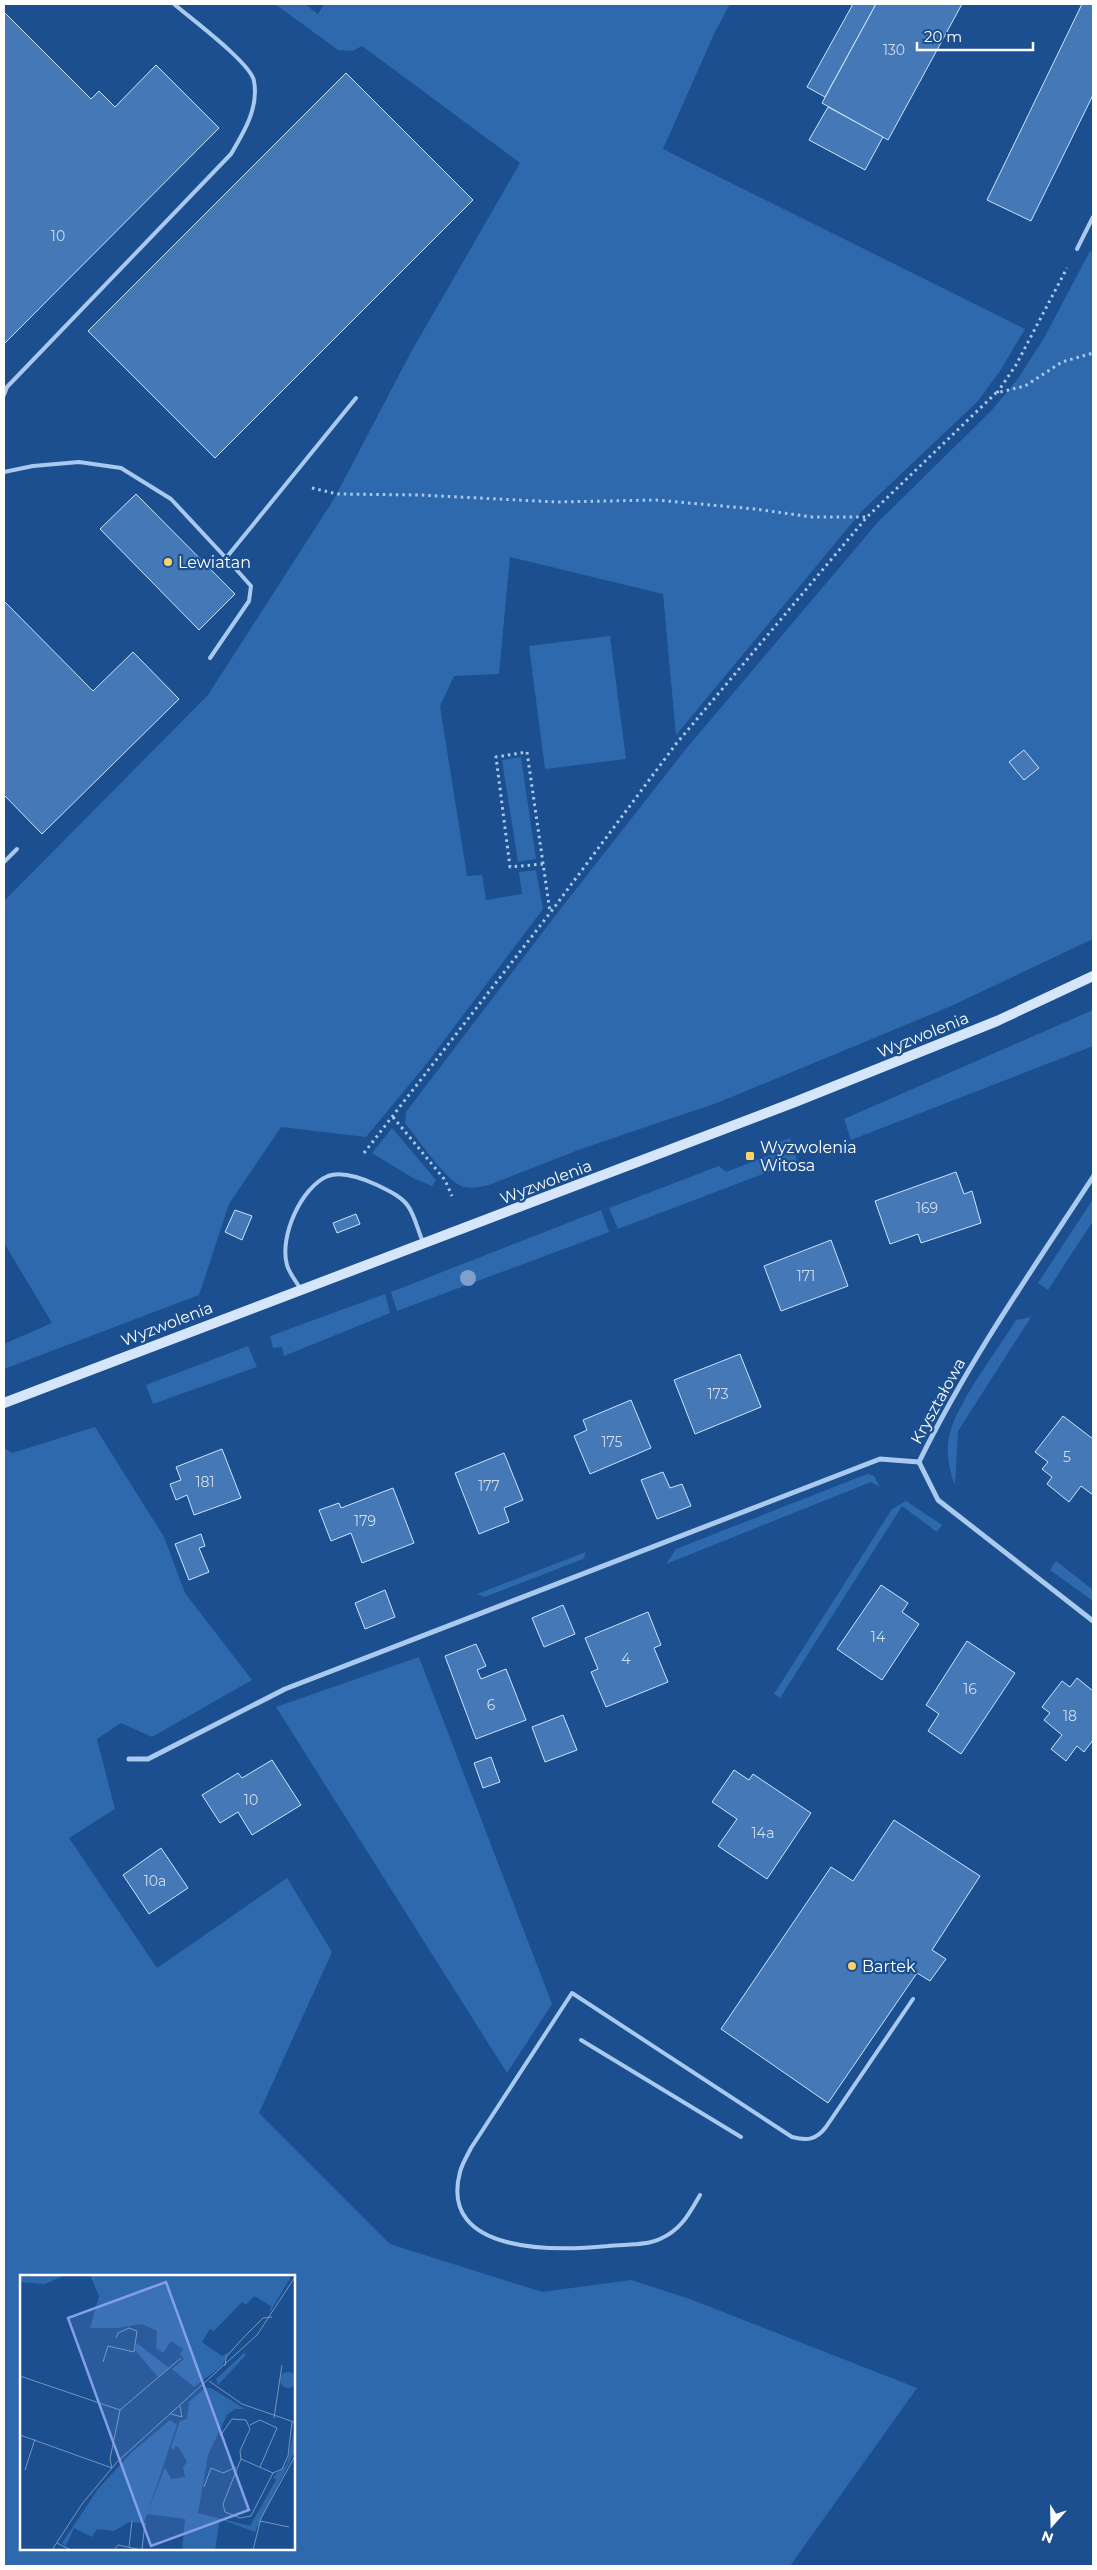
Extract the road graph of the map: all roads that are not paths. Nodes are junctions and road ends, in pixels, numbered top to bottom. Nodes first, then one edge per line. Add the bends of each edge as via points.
1 (174, 4) edge
2 (1093, 217) edge
3 (1076, 249) road end
4 (4, 395) edge
5 (356, 398) dead end
6 (4, 472) edge
7 (226, 558) junction
8 (210, 658) dead end
9 (17, 849) dead end
10 (4, 862) edge
11 (1093, 976) edge
12 (1093, 1177) edge
13 (424, 1244) junction
14 (302, 1291) junction
15 (4, 1403) edge
16 (919, 1462) junction
17 (1093, 1621) edge
18 (129, 1759) dead end
19 (913, 1999) dead end
20 (581, 2040) dead end
21 (741, 2137) dead end
22 (700, 2195) dead end

1 - 4 lane via 246,65 254,80 254,105 247,127 231,154 7,387
2 - 3 lane
5 - 7 lane
6 - 7 lane via 79,462 121,468 171,500
7 - 8 lane via 251,586 250,601
9 - 10 lane
11 - 13 street, Wyzwolenia via 928,1049
12 - 16 street, Kryształowa via 997,1324
13 - 14 street, Wyzwolenia
13 - 14 lane via 408,1206 391,1192 349,1176 329,1176 313,1185 292,1220 287,1264
14 - 15 street, Wyzwolenia
16 - 17 street, Kryształowa via 938,1500
16 - 18 street via 880,1459 285,1689 148,1759
19 - 22 lane via 826,2127 819,2136 806,2141 792,2137 572,1993 471,2148 460,2172 458,2193 462,2211 469,2222 485,2235 531,2248 587,2248 658,2240 684,2223
20 - 21 lane

